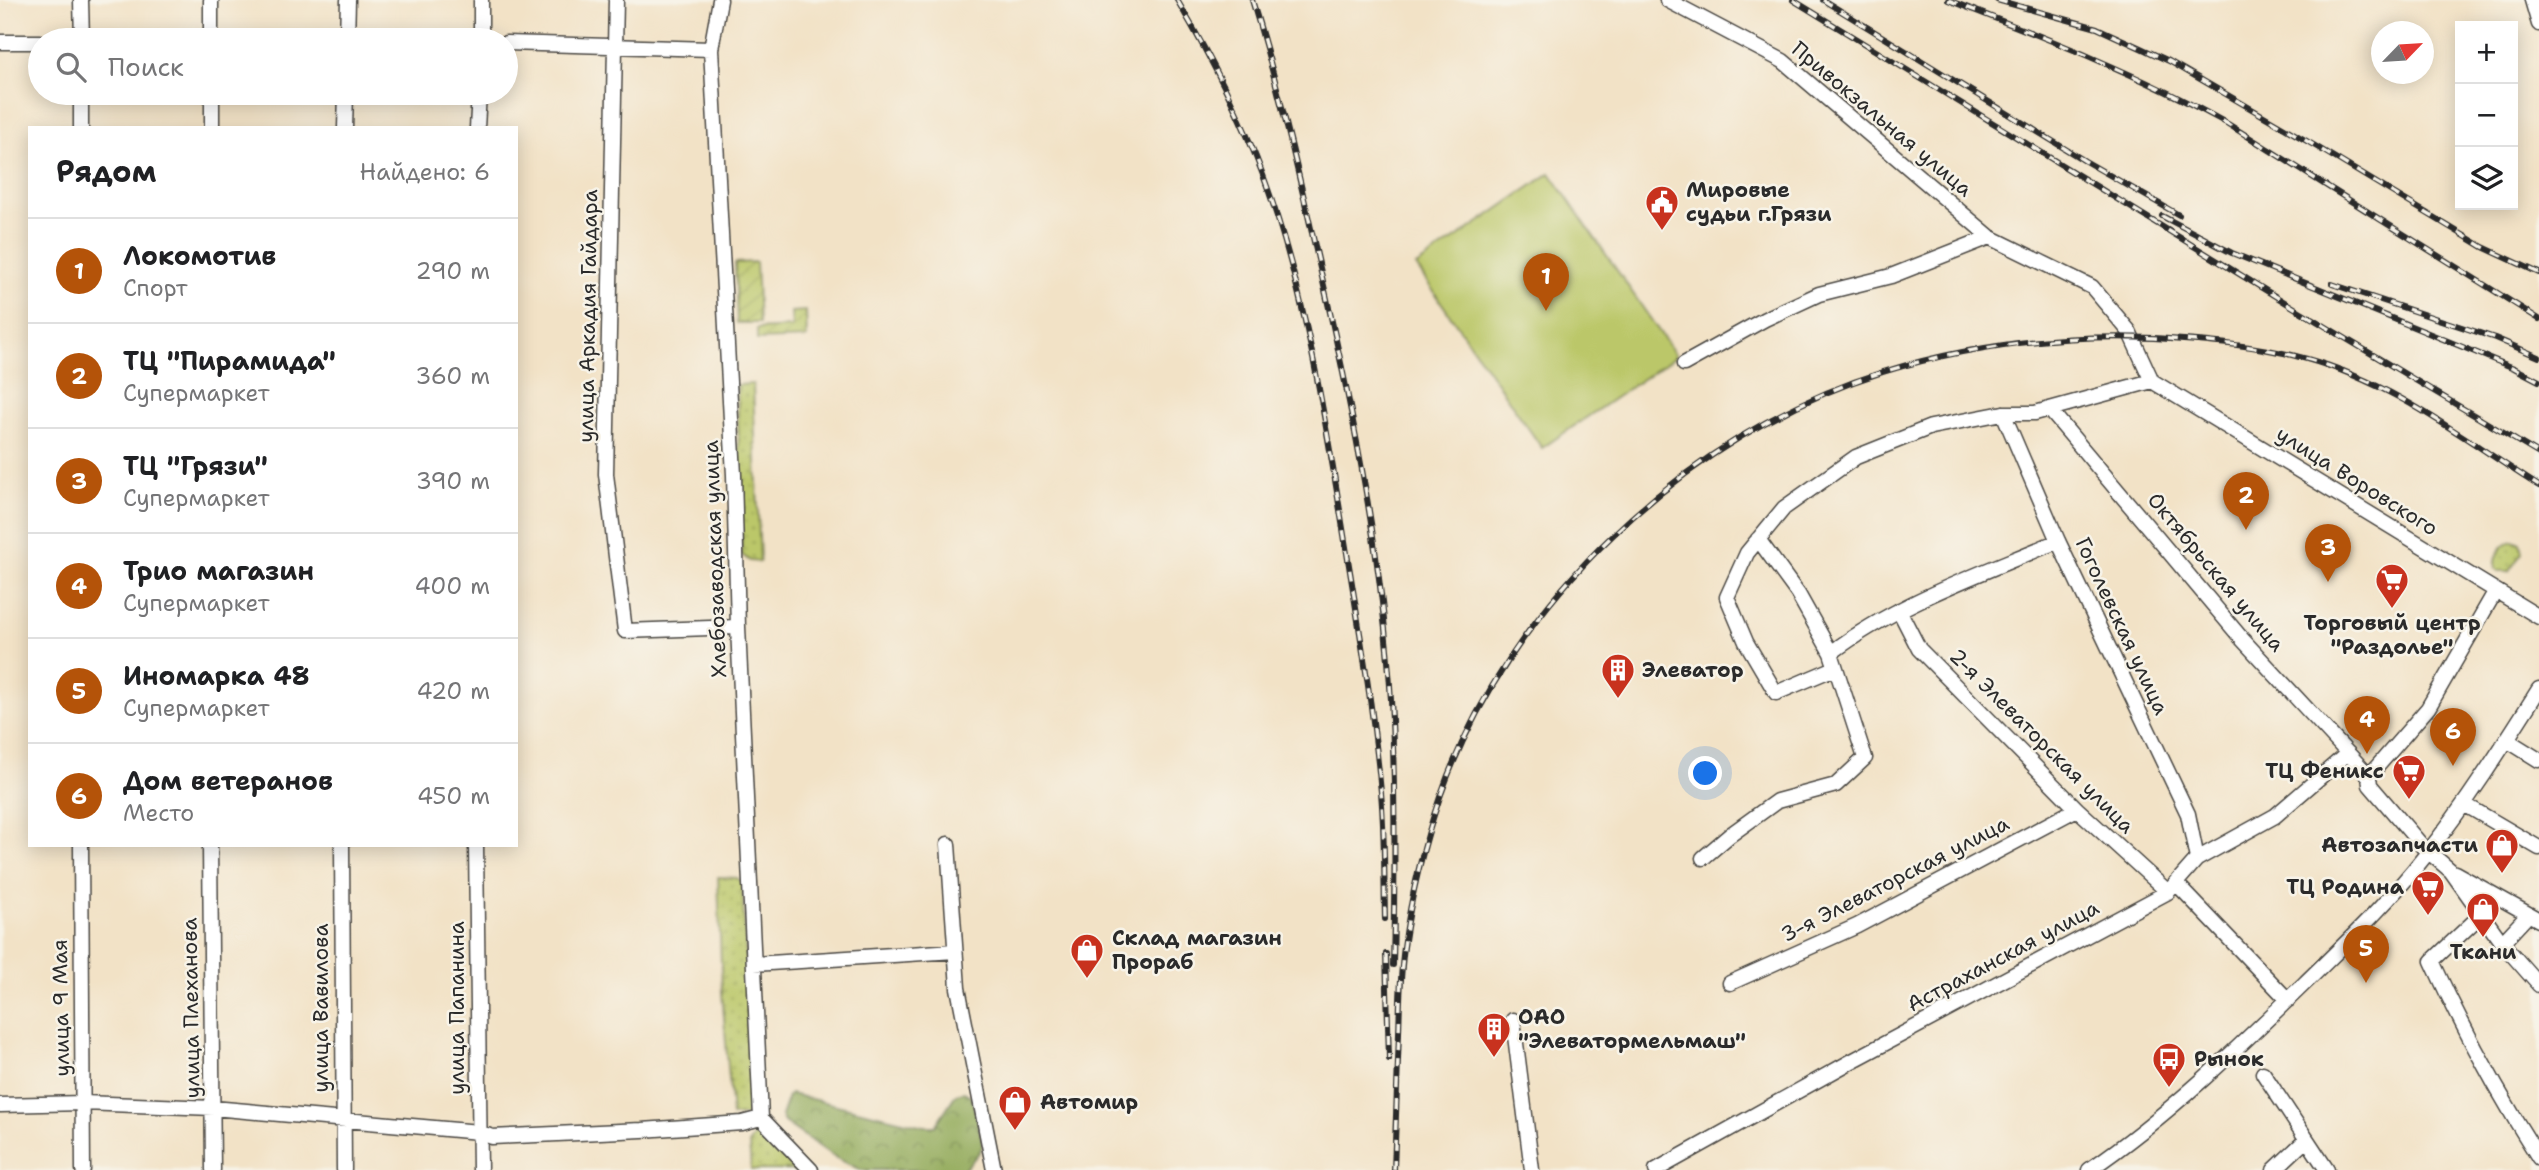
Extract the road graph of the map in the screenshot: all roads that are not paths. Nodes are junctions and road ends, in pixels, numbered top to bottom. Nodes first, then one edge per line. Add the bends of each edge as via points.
1 (81, 0) edge
2 (211, 0) edge
3 (348, 0) edge
4 (481, 0) edge
5 (616, 0) edge
6 (720, 0) edge
7 (1667, 0) edge
8 (2532, 0) edge
9 (2539, 24) edge
10 (82, 28) edge
11 (211, 28) edge
12 (347, 28) edge
13 (481, 28) edge
14 (0, 42) edge
15 (28, 42) edge
16 (518, 43) edge
17 (614, 47) junction
18 (712, 49) junction
19 (82, 105) edge
20 (212, 105) edge
21 (346, 105) edge
22 (478, 105) edge
23 (81, 126) edge
24 (212, 126) edge
25 (345, 126) edge
26 (477, 126) edge
27 (1990, 237) junction
28 (1685, 364) dead end
29 (2152, 380) junction
30 (2049, 408) junction
31 (2003, 413) junction
32 (1758, 539) junction
33 (2058, 541) junction
34 (2495, 592) junction
35 (1899, 610) junction
36 (2539, 617) edge
37 (738, 627) junction
38 (1830, 653) junction
39 (1835, 668) junction
40 (2539, 689) edge
41 (2507, 740) junction
42 (2348, 753) junction
43 (2539, 760) edge
44 (2369, 776) junction
45 (2464, 804) junction
46 (2077, 809) junction
47 (948, 844) dead end
48 (81, 847) edge
49 (211, 847) edge
50 (342, 847) edge
51 (476, 847) edge
52 (2539, 848) edge
53 (2428, 852) junction
54 (1703, 858) dead end
55 (2197, 859) junction
56 (2451, 871) junction
57 (2173, 888) junction
58 (2481, 915) junction
59 (2534, 917) edge
60 (2502, 943) junction
61 (955, 951) junction
62 (754, 964) junction
63 (1730, 982) dead end
64 (2539, 985) edge
65 (2288, 1000) junction
66 (1513, 1020) dead end
67 (2263, 1073) dead end
68 (83, 1103) junction
69 (0, 1105) edge
70 (213, 1108) junction
71 (761, 1118) junction
72 (343, 1119) junction
73 (479, 1132) junction
74 (2306, 1140) junction
75 (796, 1154) junction
76 (2539, 1158) edge
77 (83, 1170) edge
78 (213, 1170) edge
79 (344, 1170) edge
80 (480, 1170) edge
81 (811, 1170) edge
82 (823, 1170) edge
83 (994, 1170) edge
84 (1532, 1170) edge
85 (1657, 1170) edge
86 (2089, 1170) edge
87 (2274, 1170) edge
88 (2328, 1170) edge

1 - 10 street
2 - 11 street
3 - 12 street
4 - 13 street
5 - 17 street, улица Аркадия Гайдара
6 - 18 street, Хлебозаводская улица
7 - 27 street, Привокзальная улица via 1783,61
8 - 9 street
14 - 15 street
16 - 17 street
17 - 18 street
17 - 37 street, улица Аркадия Гайдара via 606,474 625,631
18 - 37 street, Хлебозаводская улица
19 - 23 street
20 - 24 street
21 - 25 street
22 - 26 street
27 - 28 street via 1891,276 1819,294
27 - 29 street, Привокзальная улица via 2091,287 2129,331
29 - 30 street
29 - 34 street, улица Воровского
30 - 31 street
30 - 42 street, Октябрьская улица via 2242,639
31 - 32 street via 1931,427 1856,457 1784,508
31 - 33 street, Гоголевская улица
32 - 38 street via 1798,594
32 - 39 street via 1727,597 1746,642 1776,693
33 - 35 street
33 - 55 street, Гоголевская улица via 2188,814
34 - 36 street, улица Воровского
34 - 44 street via 2428,708
35 - 38 street
35 - 46 street, 2-я Элеваторская улица via 1919,649
37 - 62 street, Хлебозаводская улица
38 - 39 street
39 - 54 street via 1865,758 1836,785 1777,802
40 - 41 street
41 - 43 street
41 - 45 street
42 - 44 street, Октябрьская улица
42 - 55 street, Астраханская улица via 2275,816
44 - 53 street, Октябрьская улица via 2370,785
45 - 52 street
45 - 53 street
46 - 57 street, 2-я Элеваторская улица
46 - 63 street, 3-я Элеваторская улица via 1857,926
47 - 61 street
48 - 68 street, улица 9 Мая
49 - 70 street, улица Плеханова
50 - 72 street, улица Вавилова
51 - 73 street, улица Папанина
53 - 56 street, Октябрьская улица
53 - 65 street
55 - 57 street, Астраханская улица
56 - 58 street, Октябрьская улица
56 - 59 street
57 - 65 street, 2-я Элеваторская улица
57 - 85 street, Астраханская улица
58 - 60 street, Октябрьская улица
58 - 76 street via 2432,961 2511,1114
59 - 60 street
60 - 64 street, Октябрьская улица
61 - 62 street
61 - 83 street via 958,988
62 - 71 street, Хлебозаводская улица
65 - 86 street via 2212,1072
66 - 84 street
67 - 74 street
68 - 69 street
68 - 70 street
68 - 77 street, улица 9 Мая
70 - 72 street
70 - 78 street, улица Плеханова
71 - 73 street via 530,1137 492,1137
71 - 75 street
72 - 73 street
72 - 79 street, улица Вавилова
73 - 80 street, улица Папанина
74 - 87 street
74 - 88 street
75 - 81 street
75 - 82 street

